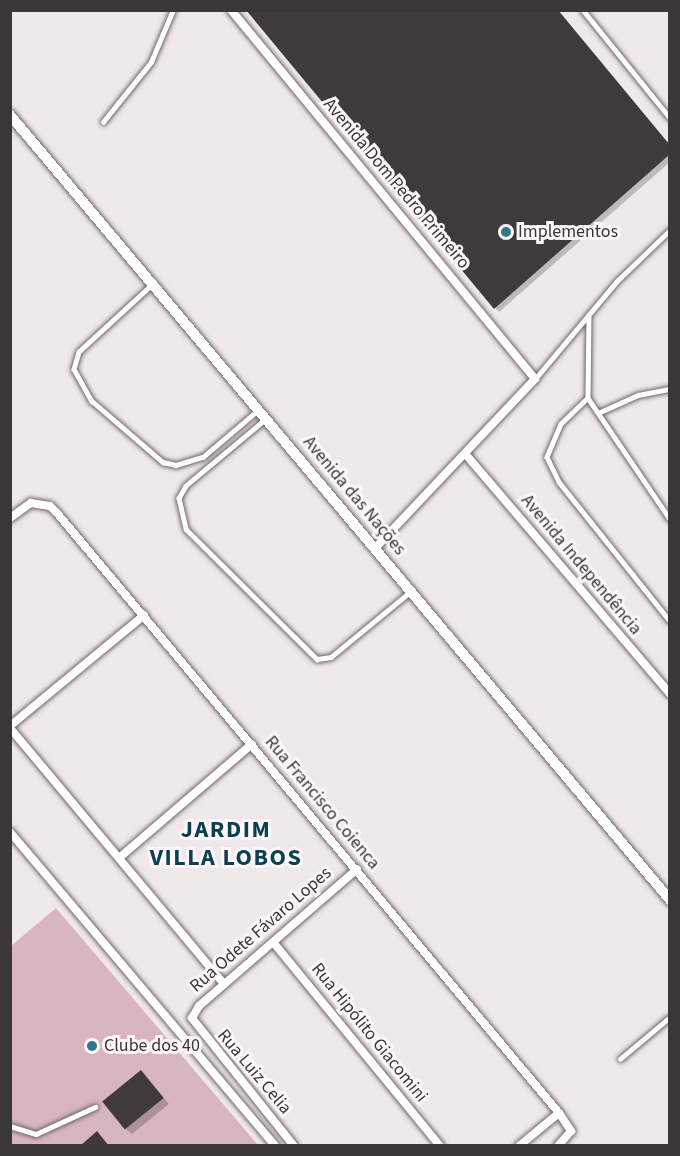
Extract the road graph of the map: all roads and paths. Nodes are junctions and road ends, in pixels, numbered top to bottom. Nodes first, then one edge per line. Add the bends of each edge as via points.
1 (172, 10) edge
2 (231, 10) edge
3 (584, 10) edge
4 (10, 116) edge
5 (669, 118) edge
6 (103, 122) dead end
7 (669, 230) edge
8 (153, 284) junction
9 (589, 315) junction
10 (535, 379) junction
11 (669, 389) edge
12 (588, 398) junction
13 (259, 409) junction
14 (598, 413) junction
15 (267, 418) junction
16 (467, 456) junction
17 (10, 518) edge
18 (669, 519) edge
19 (376, 547) junction
20 (412, 590) junction
21 (144, 615) junction
22 (669, 621) edge
23 (669, 694) edge
24 (10, 727) edge
25 (252, 744) junction
26 (10, 832) edge
27 (119, 858) junction
28 (357, 869) junction
29 (669, 900) edge
30 (273, 942) junction
31 (224, 984) junction
32 (669, 1017) edge
33 (192, 1018) joint
34 (620, 1059) dead end
35 (95, 1107) dead end
36 (560, 1113) junction
37 (10, 1126) edge
38 (275, 1146) edge
39 (294, 1146) edge
40 (440, 1146) edge
41 (519, 1146) edge
42 (558, 1146) edge

1 - 6 lane via 151,62
2 - 10 street, Avenida Dom Pedro Primeiro
3 - 5 lane
4 - 8 street, Avenida das Nações
7 - 9 lane
8 - 13 street, Avenida das Nações
8 - 13 lane via 79,352 74,369 92,401 163,462 176,465 202,457
9 - 10 lane
9 - 12 lane
10 - 16 street
11 - 14 lane via 638,395
12 - 14 lane
12 - 22 lane via 561,424 547,458 559,482
13 - 15 street, Avenida das Nações
14 - 18 lane
15 - 19 street, Avenida das Nações
15 - 20 lane via 186,486 179,498 186,529 317,659 331,657
16 - 19 street
16 - 23 street, Avenida Independência
17 - 21 street, Rua Francisco Coienca via 41,502 57,513
19 - 20 street, Avenida das Nações
20 - 29 street, Avenida das Nações
21 - 24 street
21 - 25 street, Rua Francisco Coienca
24 - 27 street
25 - 27 street
25 - 28 street, Rua Francisco Coienca
26 - 38 street
27 - 31 street
28 - 30 street, Rua Odete Fávaro Lopes
28 - 36 street, Rua Francisco Coienca
30 - 31 street, Rua Odete Fávaro Lopes
30 - 40 street, Rua Hipólito Giacomini
31 - 33 street, Rua Odete Fávaro Lopes
32 - 34 lane
33 - 39 street, Rua Luiz Celia
35 - 37 lane via 36,1134
36 - 41 street
36 - 42 street, Rua Francisco Coienca via 570,1131

